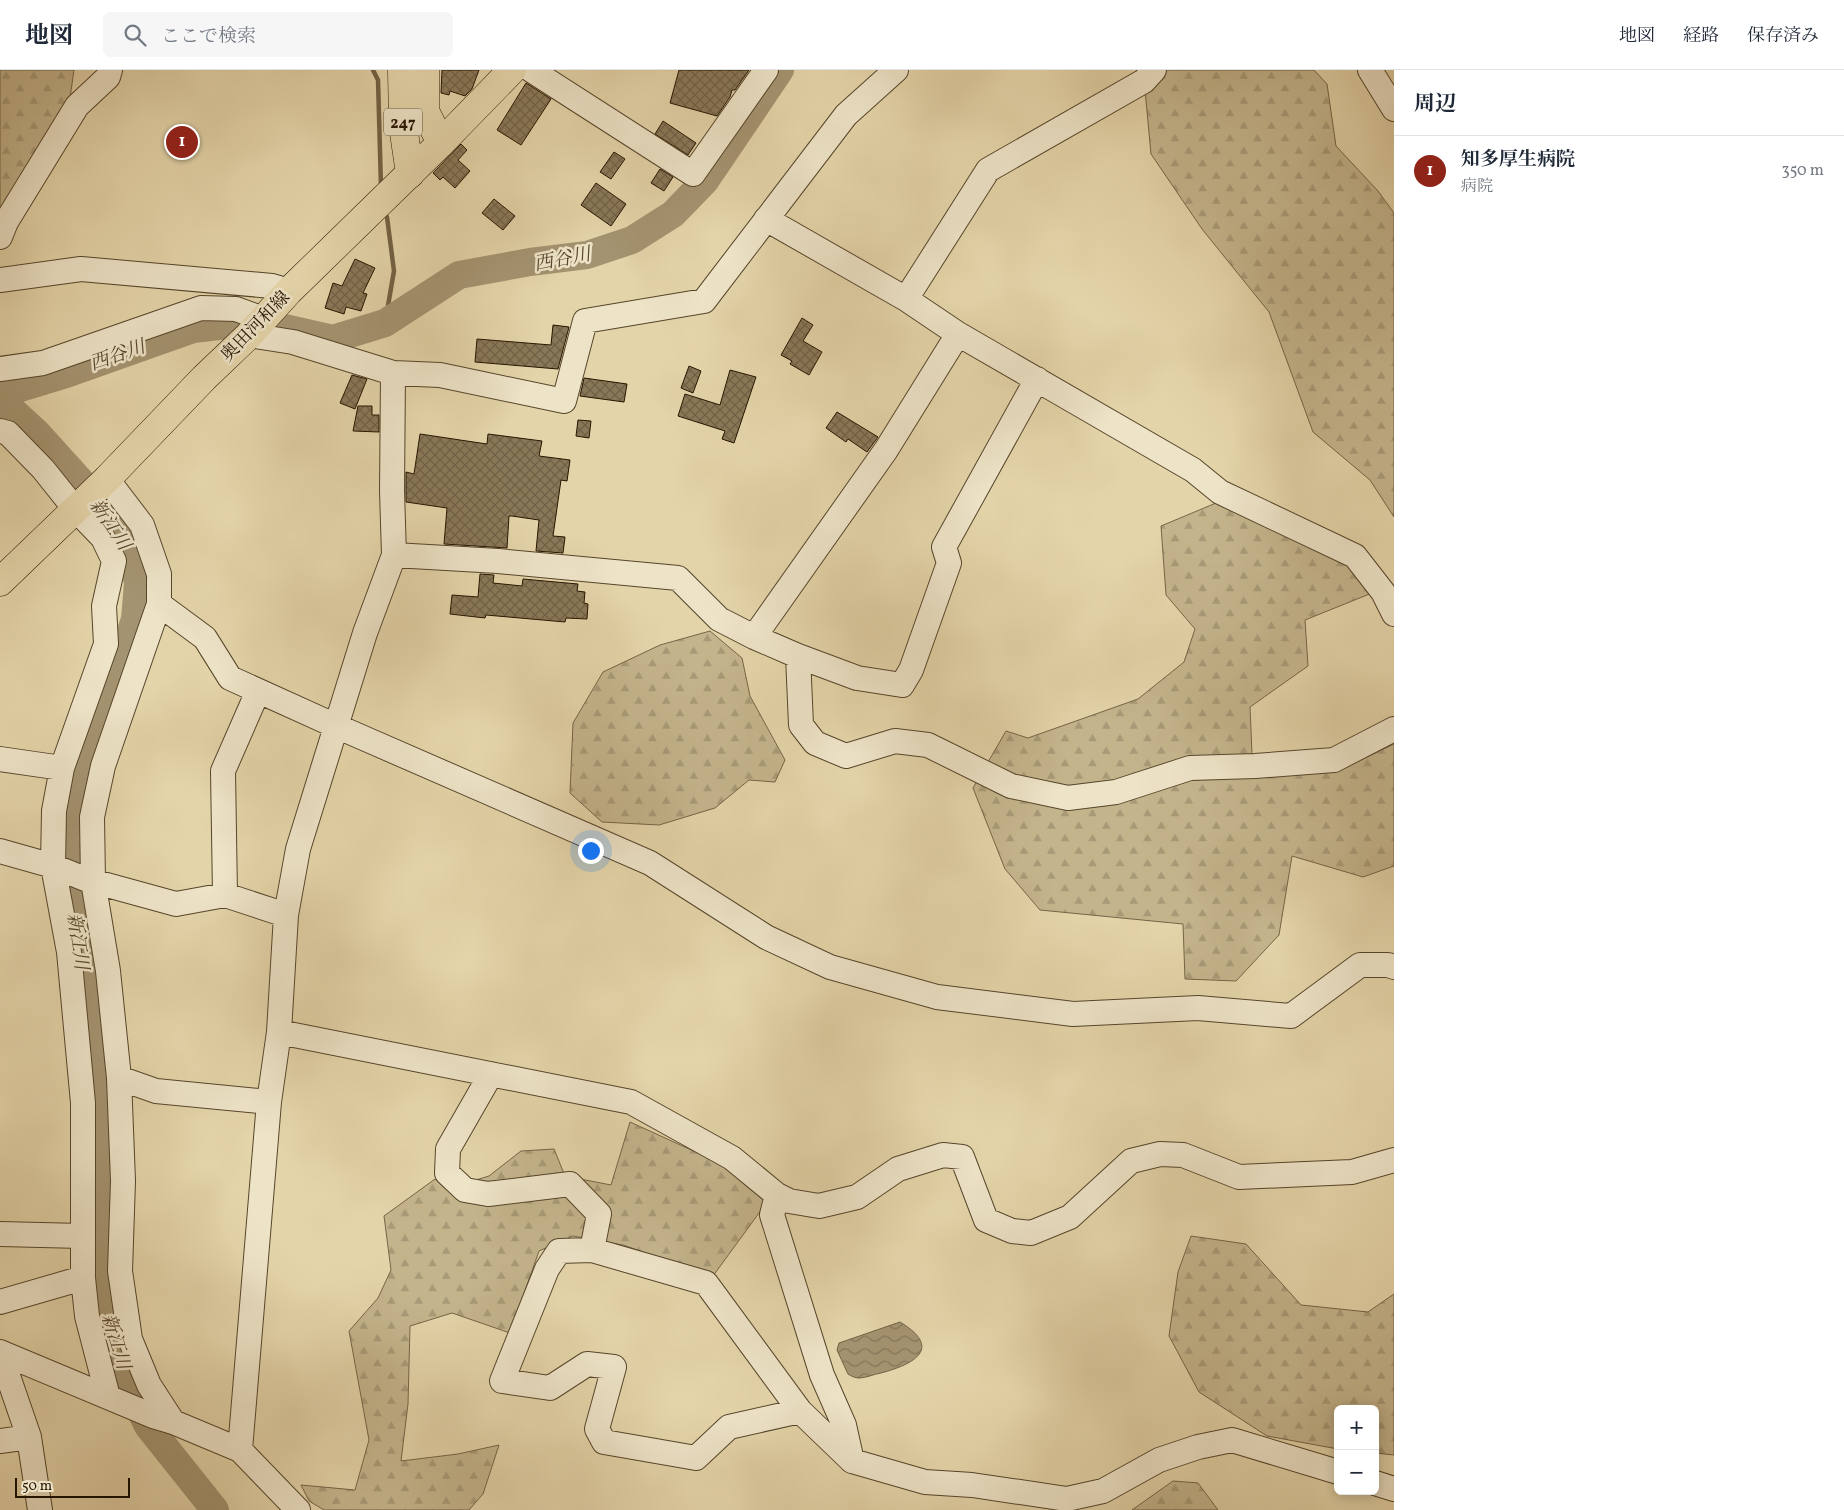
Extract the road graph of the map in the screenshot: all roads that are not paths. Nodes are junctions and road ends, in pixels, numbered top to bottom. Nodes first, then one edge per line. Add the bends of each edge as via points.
1 (110, 70) edge
2 (402, 70) edge
3 (425, 70) edge
4 (512, 70) edge
5 (532, 70) edge
6 (766, 70) edge
7 (896, 70) edge
8 (1154, 70) edge
9 (1370, 70) edge
10 (1394, 109) edge
11 (441, 143) junction
12 (410, 174) junction
13 (766, 219) junction
14 (0, 237) edge
15 (0, 280) edge
16 (906, 299) junction
17 (269, 313) junction
18 (958, 334) junction
19 (0, 369) edge
20 (393, 373) junction
21 (1037, 379) junction
22 (0, 431) edge
23 (107, 479) junction
24 (75, 509) junction
25 (394, 554) junction
26 (0, 582) edge
27 (159, 604) junction
28 (1394, 614) edge
29 (754, 636) junction
30 (798, 656) junction
31 (258, 691) junction
32 (336, 726) junction
33 (1394, 729) edge
34 (0, 759) edge
35 (62, 768) junction
36 (0, 851) edge
37 (53, 866) junction
38 (89, 880) junction
39 (225, 895) junction
40 (286, 915) junction
41 (1394, 967) edge
42 (279, 1032) junction
43 (491, 1074) junction
44 (119, 1078) junction
45 (270, 1102) junction
46 (1394, 1160) edge
47 (777, 1195) junction
48 (0, 1234) edge
49 (82, 1236) junction
50 (592, 1250) junction
51 (83, 1278) junction
52 (0, 1302) edge
53 (0, 1353) edge
54 (108, 1397) junction
55 (800, 1411) junction
56 (163, 1419) junction
57 (29, 1437) junction
58 (0, 1441) edge
59 (240, 1450) junction
60 (852, 1461) junction
61 (1334, 1471) edge
62 (1379, 1484) edge
63 (1394, 1489) edge
64 (40, 1510) edge
65 (298, 1510) edge

1 - 14 street via 108,76 76,106
2 - 12 main road, 247 via 403,126
3 - 11 main road, 247 via 425,111
4 - 11 main road, 奥田河和線
5 - 6 street via 694,174
7 - 13 street via 846,115
8 - 16 street via 1144,81 988,170
9 - 10 street
11 - 12 main road, 奥田河和線
12 - 17 main road, 奥田河和線
13 - 16 street
13 - 20 street via 704,301 585,321 564,401 440,375
15 - 17 street via 81,269 272,286
16 - 18 street
17 - 19 street via 236,308 201,308 43,363
17 - 20 street via 293,342
17 - 23 main road, 奥田河和線
18 - 21 street
18 - 29 street via 886,450
20 - 25 street
21 - 28 street via 1193,470 1220,492 1355,556 1383,592
21 - 30 street via 944,547 949,563 911,670 902,685 857,678
22 - 24 street via 8,433 43,469
23 - 24 main road, 奥田河和線
23 - 27 street via 142,525 159,574
24 - 26 main road, 奥田河和線
24 - 35 street via 102,538 114,561 104,606 106,644
25 - 29 street via 678,578 718,619
25 - 32 street
27 - 31 street via 205,638 230,678
27 - 38 street via 103,766 92,817
29 - 30 street
30 - 33 street via 801,725 815,743 846,756 895,741 928,745 1011,786 1068,798 1116,792 1190,768 1334,760
31 - 32 street
31 - 39 street via 223,771
32 - 40 street via 298,848
32 - 41 street via 650,863 766,937 830,967 937,997 1073,1014 1198,1008 1291,1016 1360,965
34 - 35 street
35 - 37 street via 54,811
36 - 37 street
37 - 38 street
37 - 49 street via 69,952 83,1102
38 - 39 street via 176,904
38 - 44 street via 108,972
39 - 40 street
40 - 42 street
42 - 43 street
42 - 45 street
43 - 47 street via 631,1102 732,1158
43 - 50 street via 448,1149 447,1173 465,1190 488,1194 570,1184 599,1214
44 - 45 street via 156,1091
44 - 56 street via 123,1181 120,1271 130,1339
45 - 59 street
46 - 47 street via 1352,1172 1239,1177 1183,1155 1160,1154 1131,1162 1070,1217 1031,1233 1012,1231 986,1220 962,1157 943,1155 898,1169 856,1197 819,1206 789,1201
47 - 60 street via 772,1214 822,1375 844,1425
48 - 49 street
49 - 51 street
50 - 55 street via 706,1283
50 - 55 street via 559,1251 547,1269 502,1381 550,1388 587,1364 614,1367 597,1429 604,1442 696,1458 729,1427
51 - 52 street
51 - 54 street via 87,1316
53 - 54 street
53 - 57 street
54 - 56 street
55 - 60 street
56 - 59 street
57 - 58 street
57 - 64 street
59 - 65 street
60 - 61 street via 925,1482 972,1485 1067,1499 1103,1491 1159,1460 1232,1440
62 - 63 street

